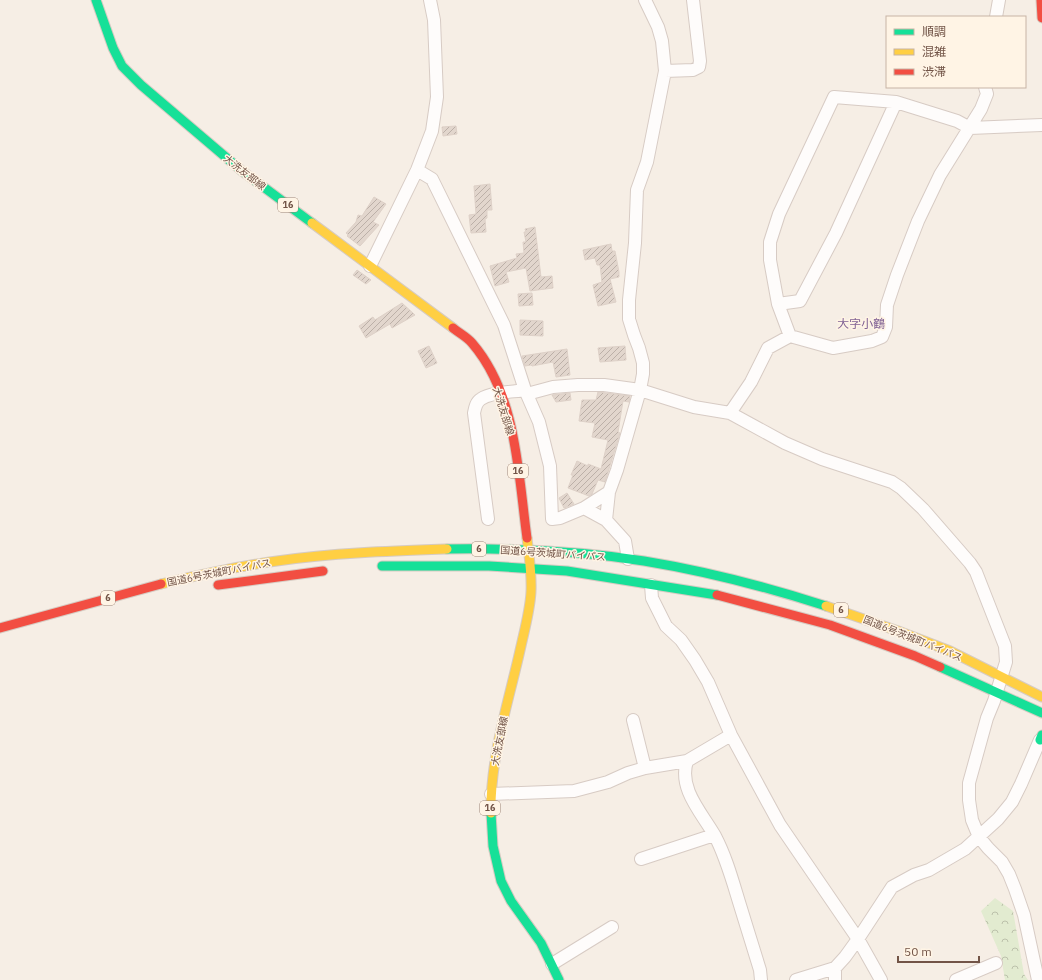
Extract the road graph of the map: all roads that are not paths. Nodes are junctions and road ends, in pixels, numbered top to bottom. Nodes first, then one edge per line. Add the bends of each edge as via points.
1 (96, 0) edge
2 (430, 0) edge
3 (644, 0) edge
4 (693, 0) edge
5 (999, 0) edge
6 (1041, 0) edge
7 (996, 16) edge
8 (1042, 18) edge
9 (665, 71) junction
10 (985, 88) edge
11 (896, 102) junction
12 (1042, 125) edge
13 (970, 128) junction
14 (417, 170) junction
15 (370, 266) junction
16 (778, 304) junction
17 (790, 336) junction
18 (640, 390) junction
19 (526, 392) junction
20 (500, 393) junction
21 (730, 413) junction
22 (609, 492) junction
23 (584, 508) junction
24 (488, 519) dead end
25 (606, 520) junction
26 (529, 550) junction
27 (628, 559) junction
28 (370, 567) dead end
29 (530, 568) junction
30 (334, 570) dead end
31 (651, 585) junction
32 (212, 586) dead end
33 (121, 604) dead end
34 (0, 629) edge
35 (1002, 677) junction
36 (997, 692) junction
37 (1042, 697) edge
38 (1042, 713) edge
39 (633, 720) dead end
40 (731, 735) junction
41 (1041, 737) edge
42 (687, 761) junction
43 (645, 768) junction
44 (490, 794) junction
45 (714, 835) junction
46 (979, 837) junction
47 (641, 859) dead end
48 (612, 927) dead end
49 (858, 940) junction
50 (1037, 957) edge
51 (996, 963) dead end
52 (552, 964) junction
53 (835, 968) junction
54 (559, 980) edge
55 (761, 980) edge
56 (796, 980) edge
57 (835, 980) edge
58 (881, 980) edge
59 (956, 980) edge
60 (1038, 980) edge

1 - 15 main road, 大洗友部線 / 16 via 122,66 141,85 242,171
2 - 14 street via 434,20 438,97 432,131
3 - 9 street via 658,27
4 - 9 street via 699,67 693,70
5 - 7 street
6 - 8 main road
9 - 18 street via 647,162 638,190 629,300 629,319 642,363
10 - 13 street via 987,94
11 - 13 street via 957,121
11 - 16 street via 836,233 800,301
11 - 16 street via 834,97 779,214 770,242 770,260
12 - 13 street
13 - 17 street via 940,174 918,221 887,305 886,327 882,337 833,348
14 - 15 street
14 - 19 street via 432,179 489,293 504,325
15 - 20 main road, 大洗友部線 / 16 via 471,342 481,354
16 - 17 street
17 - 21 street via 768,348 751,382
18 - 19 street via 604,385 578,385 553,386
18 - 21 street via 694,407
18 - 22 street
19 - 20 street
19 - 23 street via 539,422 550,466 552,519
20 - 24 street via 482,398 474,413
20 - 26 main road, 大洗友部線 / 16 via 515,447
21 - 35 street via 785,443 822,459 892,482 923,509 976,572 1005,646 1006,662
22 - 23 street
22 - 25 street
23 - 25 street
25 - 27 street via 624,541
26 - 27 main road, 国道6号茨城町バイパス / 6
26 - 29 main road, 大洗友部線 / 16
26 - 34 main road, 国道6号茨城町バイパス / 6 via 429,549 265,562 143,588
27 - 35 main road, 国道6号茨城町バイパス / 6 via 698,572 814,601 951,652
28 - 29 main road, 国道6号茨城町バイパス via 444,565
29 - 31 main road, 国道6号茨城町バイパス via 567,571
29 - 44 main road, 大洗友部線 / 16 via 531,589 526,624 494,761
30 - 32 main road, 国道6号茨城町バイパス
31 - 36 main road, 国道6号茨城町バイパス via 712,594 830,625 915,656
31 - 40 street via 652,598 666,626 681,640 695,660 708,682
33 - 34 main road, 国道6号茨城町バイパス
35 - 36 street
35 - 37 main road, 国道6号茨城町バイパス / 6
36 - 38 main road, 国道6号茨城町バイパス
36 - 46 street via 969,783 972,820
39 - 43 street
40 - 42 street
40 - 49 street via 780,826
41 - 46 street via 1012,802
42 - 43 street
42 - 45 street via 684,770 691,798
43 - 44 street via 574,791
44 - 52 main road, 大洗友部線 / 16 via 494,855 504,888 539,939
45 - 47 street
45 - 55 street via 726,859
46 - 49 street via 946,861 892,887
46 - 50 street via 1002,862 1009,874
48 - 52 street
49 - 53 street
49 - 58 street
50 - 60 street
51 - 59 street
52 - 54 main road, 大洗友部線 / 16
53 - 56 street
53 - 57 street

